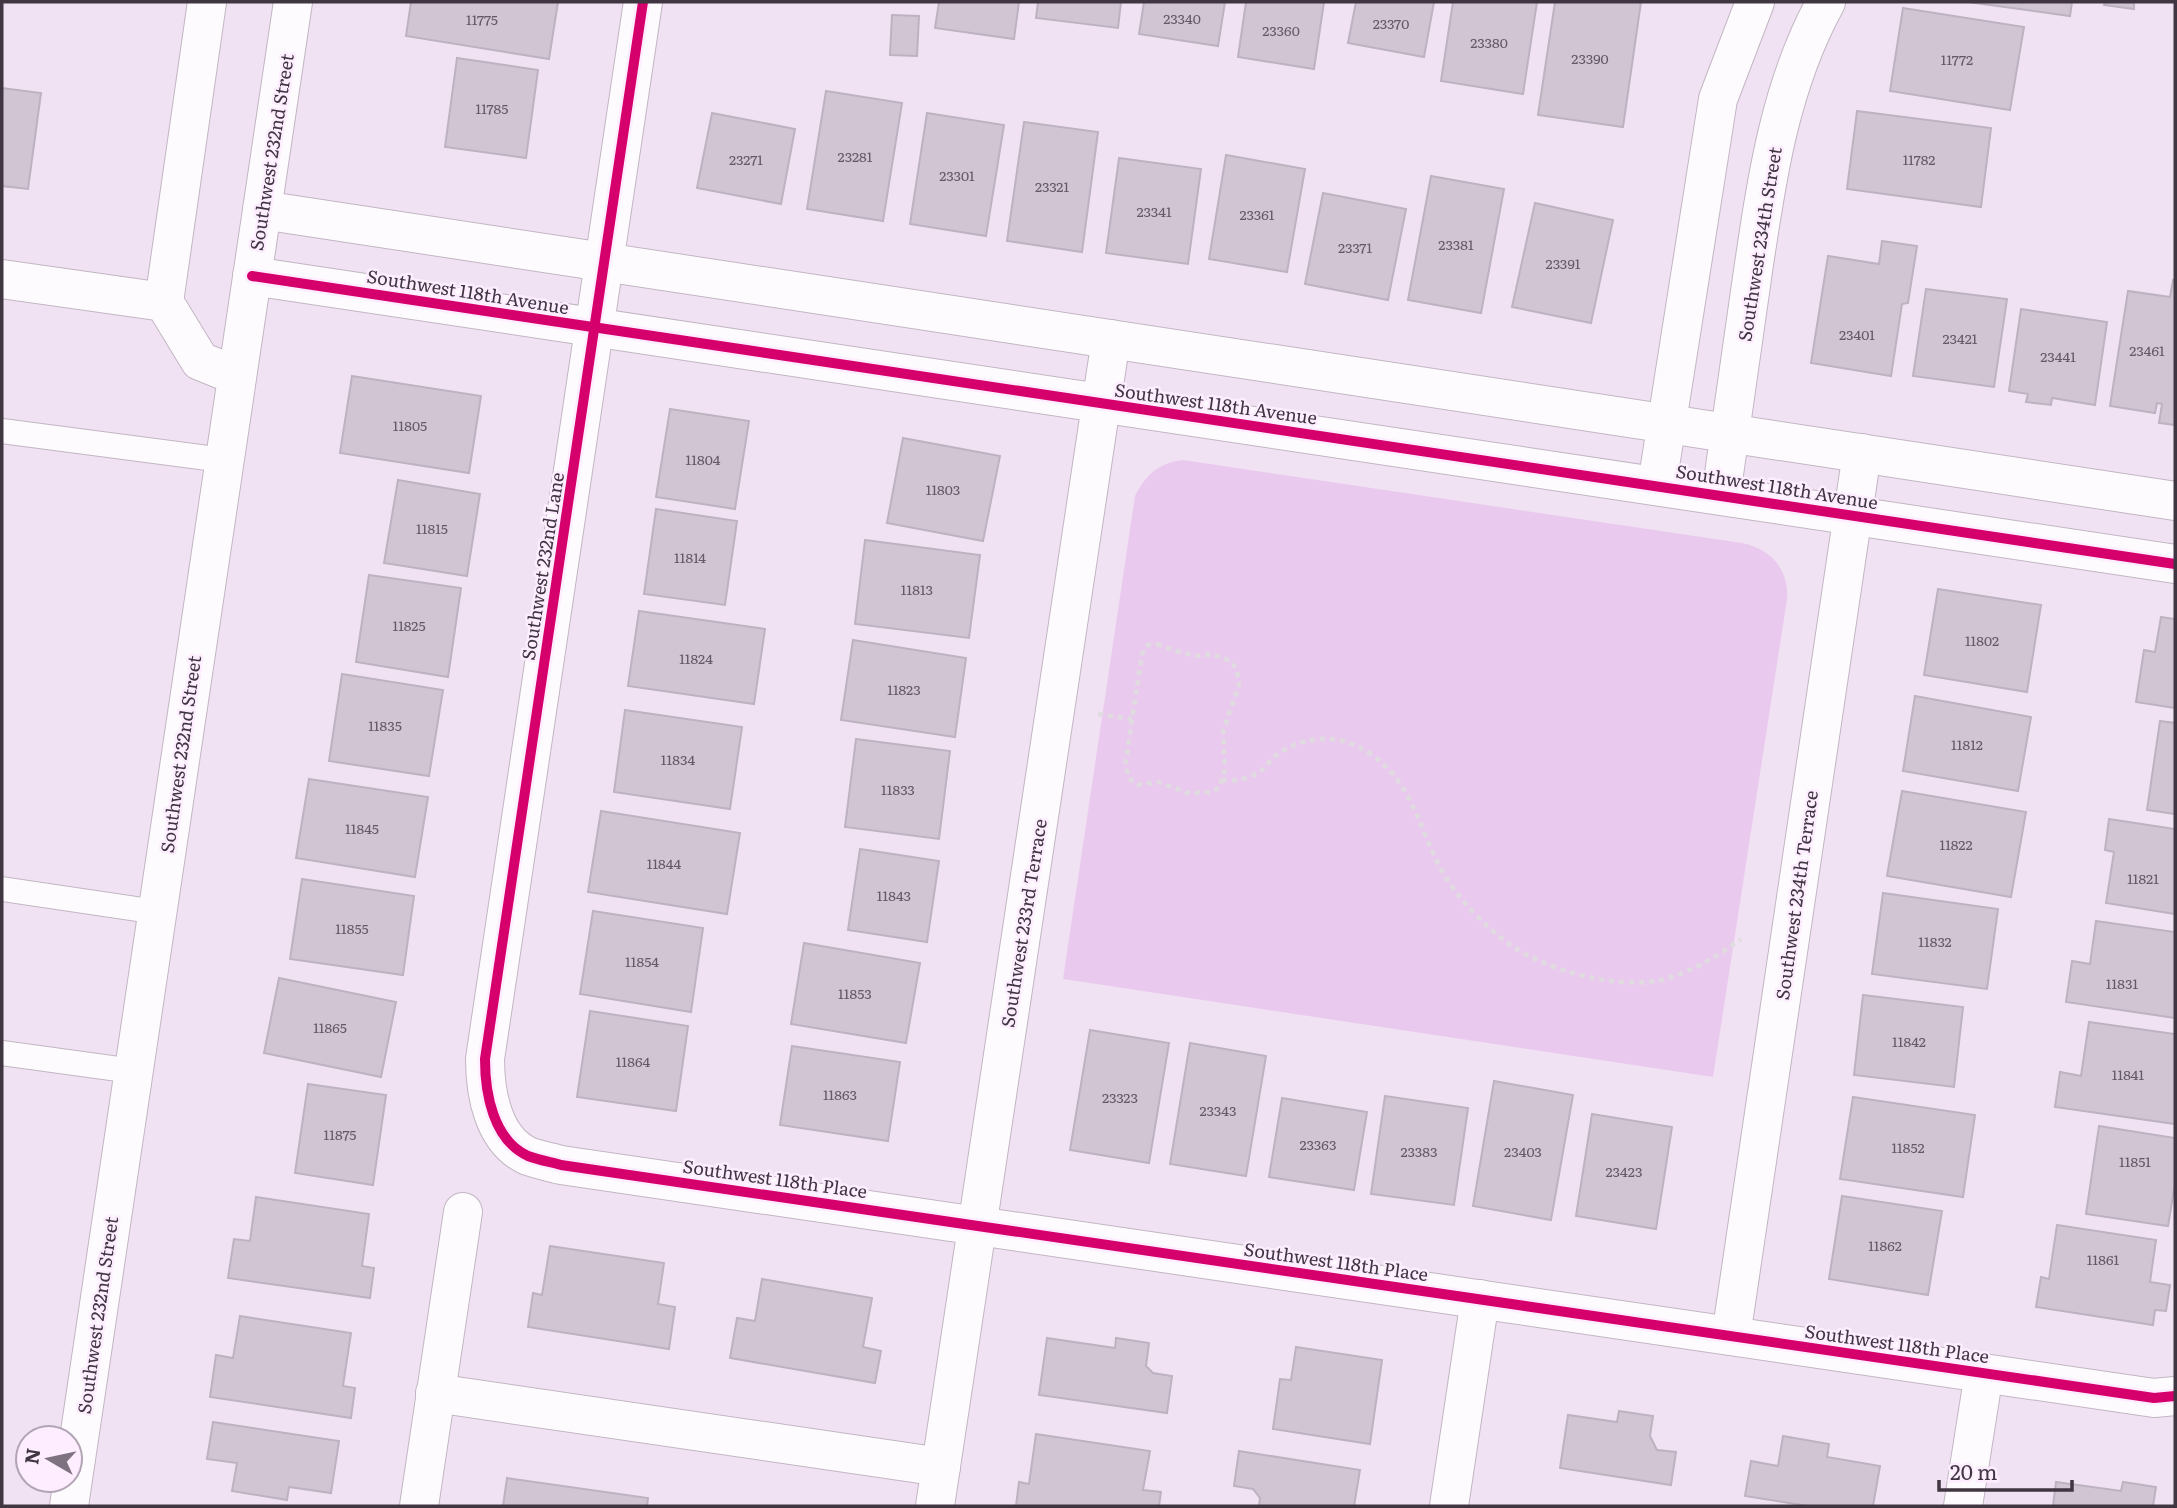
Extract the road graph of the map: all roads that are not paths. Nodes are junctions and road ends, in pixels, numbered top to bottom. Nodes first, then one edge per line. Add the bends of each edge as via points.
1 (207, 2) edge
2 (293, 2) edge
3 (643, 2) edge
4 (1755, 2) edge
5 (1826, 2) edge
6 (262, 210) junction
7 (606, 262) junction
8 (252, 276) junction
9 (2, 279) edge
10 (164, 302) junction
11 (596, 328) junction
12 (1111, 339) junction
13 (237, 376) junction
14 (1100, 403) junction
15 (1667, 423) junction
16 (2, 431) edge
17 (1730, 433) junction
18 (1862, 453) junction
19 (223, 460) junction
20 (1657, 485) junction
21 (1721, 495) junction
22 (2175, 501) edge
23 (1852, 516) junction
24 (2175, 564) edge
25 (2, 888) edge
26 (157, 912) junction
27 (2, 1053) edge
28 (133, 1071) junction
29 (502, 1133) joint
30 (463, 1212) dead end
31 (977, 1226) junction
32 (1480, 1299) junction
33 (1731, 1336) junction
34 (1983, 1373) junction
35 (435, 1393) junction
36 (2175, 1396) edge
37 (941, 1467) junction
38 (69, 1506) edge
39 (419, 1506) edge
40 (935, 1506) edge
41 (1449, 1506) edge
42 (1963, 1506) edge

1 - 10 street
2 - 6 street, Southwest 232nd Street
3 - 7 street, Southwest 232nd Lane
4 - 15 street via 1718,99
5 - 17 street, Southwest 234th Street via 1808,35 1765,189
6 - 7 street
6 - 8 street, Southwest 232nd Street
7 - 11 street, Southwest 232nd Lane
7 - 12 street
8 - 11 street, Southwest 118th Avenue
8 - 13 street, Southwest 232nd Street
9 - 10 street
10 - 13 street via 200,361
11 - 14 street, Southwest 118th Avenue
11 - 29 street, Southwest 232nd Lane via 485,1059 489,1102
12 - 14 street, Southwest 233rd Terrace
12 - 15 street
13 - 19 street, Southwest 232nd Street
14 - 20 street, Southwest 118th Avenue
14 - 31 street, Southwest 233rd Terrace
15 - 17 street
15 - 20 street
16 - 19 lane
17 - 18 street
17 - 21 street, Southwest 234th Street
18 - 22 street
18 - 23 street, Southwest 234th Terrace
19 - 26 street, Southwest 232nd Street
20 - 21 street, Southwest 118th Avenue
21 - 23 street, Southwest 118th Avenue
23 - 24 street, Southwest 118th Avenue
23 - 33 street, Southwest 234th Terrace
25 - 26 lane
26 - 28 street, Southwest 232nd Street
27 - 28 lane
28 - 38 street, Southwest 232nd Street
29 - 31 street, Southwest 118th Place via 526,1155 561,1165
30 - 35 street
31 - 32 street, Southwest 118th Place
31 - 37 street, Southwest 233rd Terrace
32 - 33 street, Southwest 118th Place
32 - 41 street
33 - 34 street, Southwest 118th Place
34 - 36 street, Southwest 118th Place via 2154,1398
34 - 42 street
35 - 37 street
35 - 39 street
37 - 40 street, Southwest 233rd Terrace

